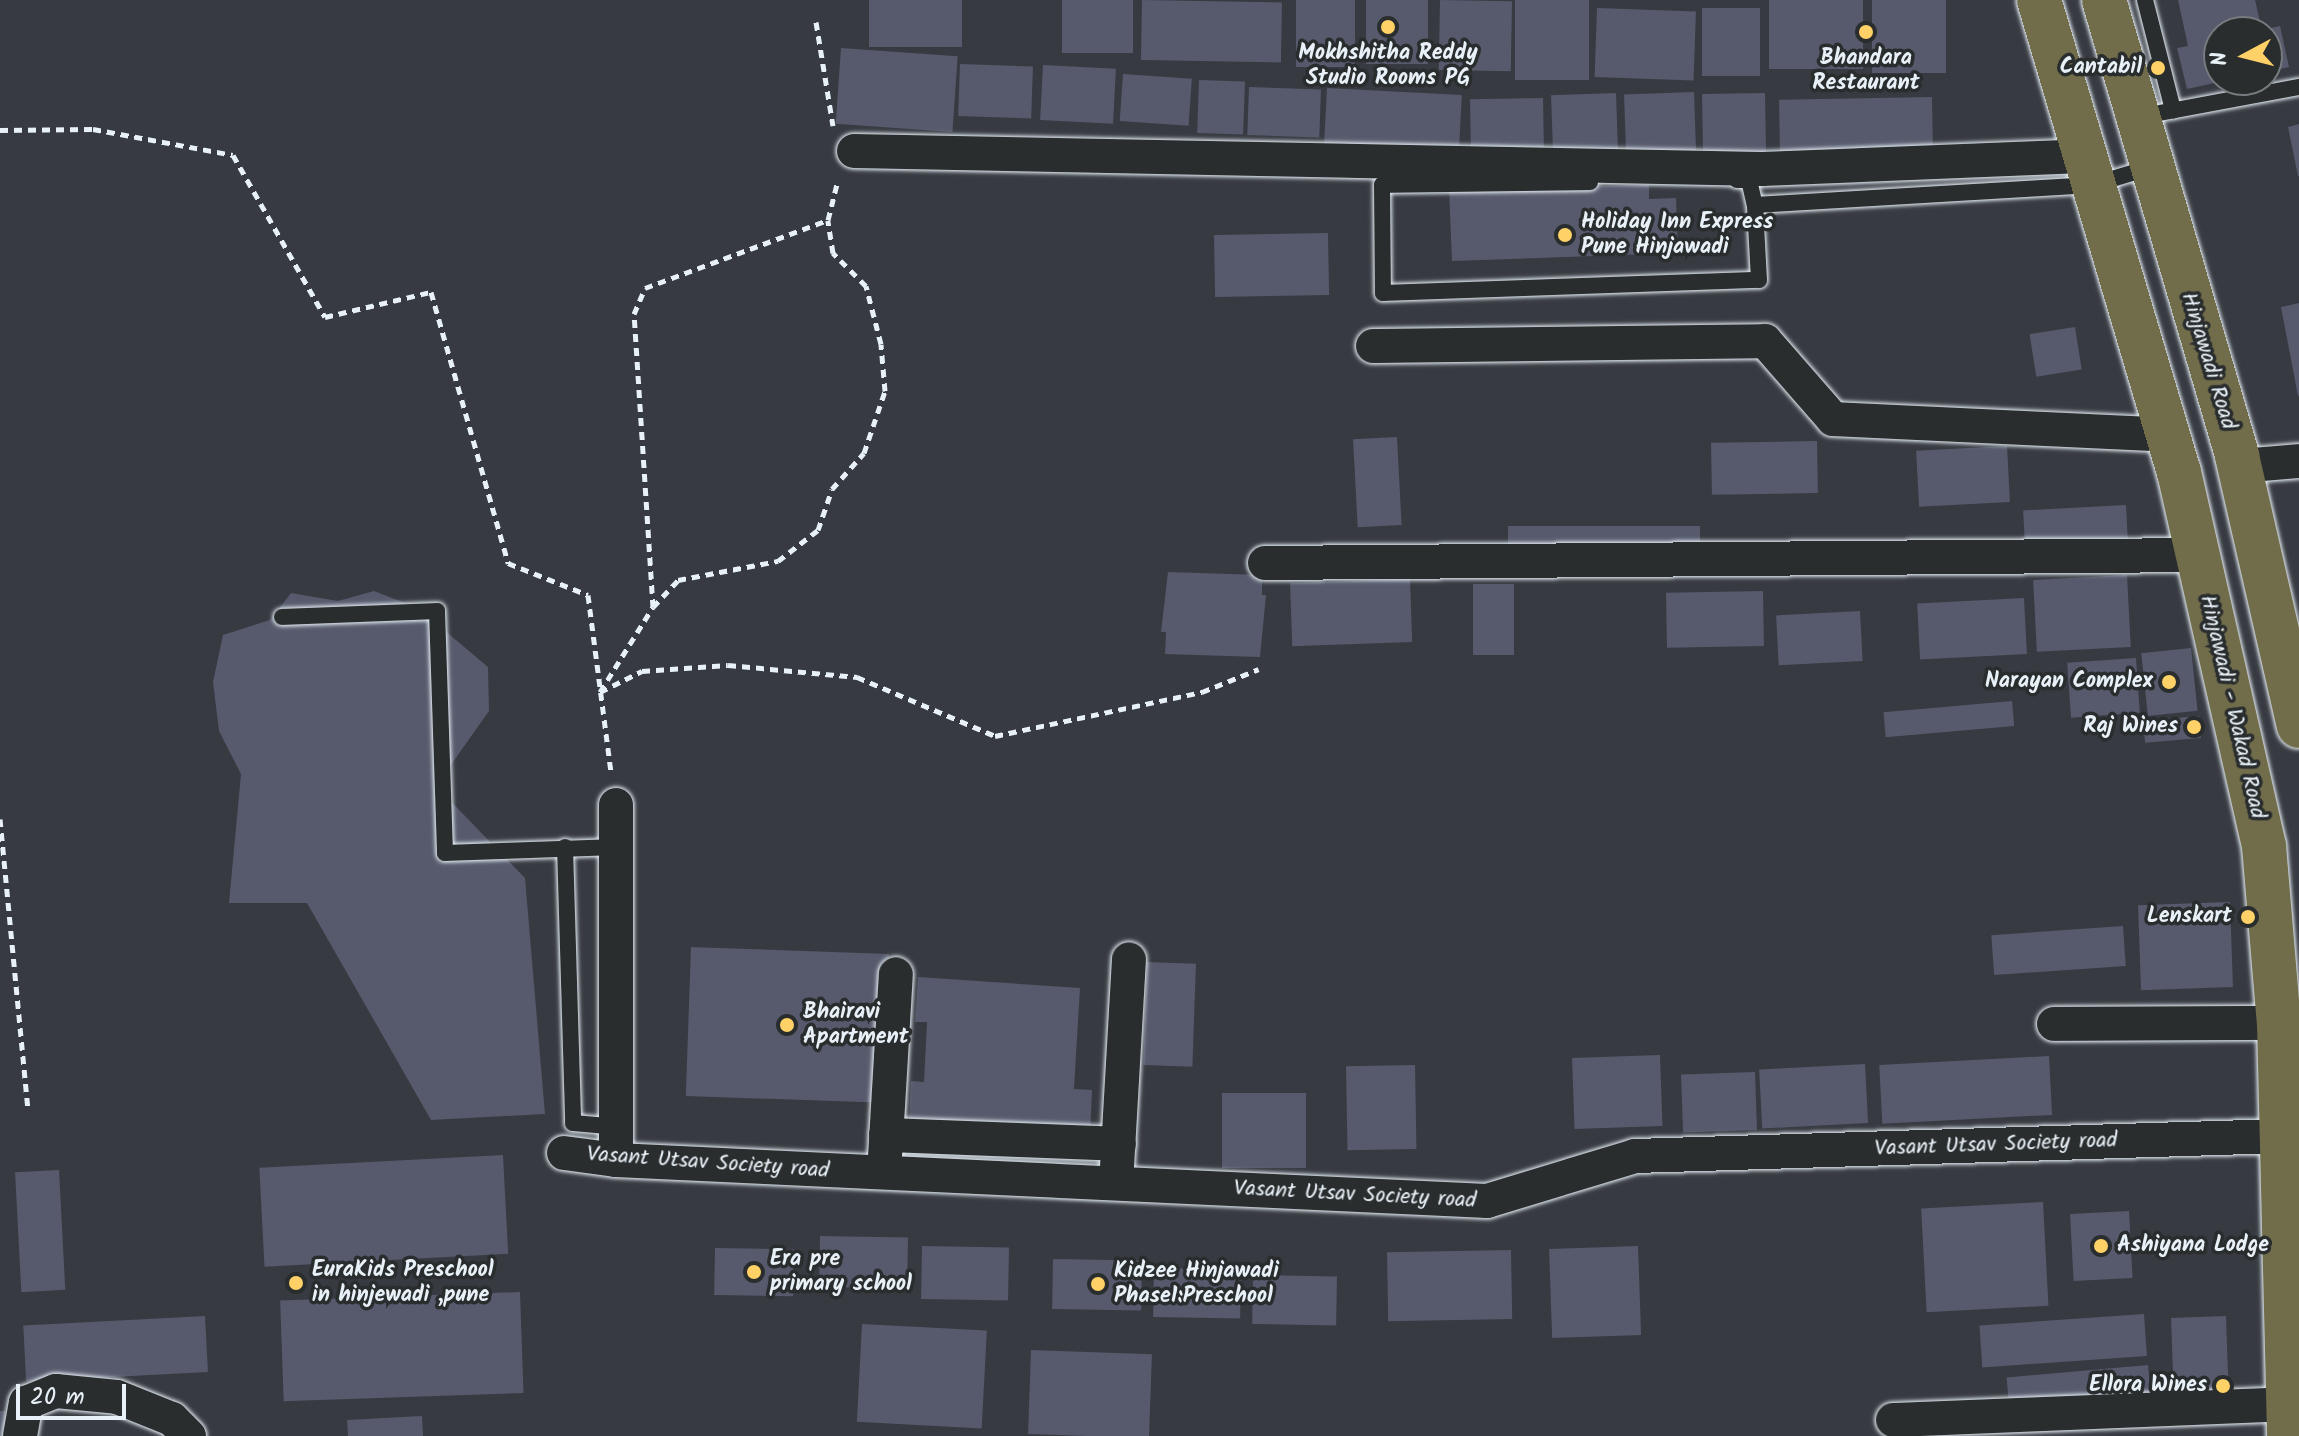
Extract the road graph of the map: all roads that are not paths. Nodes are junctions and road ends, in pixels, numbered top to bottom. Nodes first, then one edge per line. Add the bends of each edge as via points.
1 (2039, 0) edge
2 (2104, 0) edge
3 (2145, 0) edge
4 (2299, 87) edge
5 (2155, 113) junction
6 (843, 155) road end
7 (2155, 166) junction
8 (2088, 170) junction
9 (1755, 205) junction
10 (1373, 346) dead end
11 (2167, 435) junction
12 (2299, 461) edge
13 (2240, 466) junction
14 (2198, 555) junction
15 (1265, 563) dead end
16 (282, 617) dead end
17 (2297, 708) edge
18 (616, 805) road end
19 (565, 847) junction
20 (616, 847) junction
21 (1129, 959) dead end
22 (896, 974) dead end
23 (2279, 1023) junction
24 (2054, 1024) dead end
25 (1120, 1129) junction
26 (886, 1135) junction
27 (2284, 1136) junction
28 (618, 1144) junction
29 (564, 1153) dead end
30 (884, 1173) junction
31 (1128, 1184) junction
32 (1893, 1420) dead end
33 (2288, 1420) edge
34 (20, 1436) edge
35 (189, 1436) edge

1 - 8 main road, Hinjawadi - Wakad Road
2 - 5 main road, Hinjawadi Road
3 - 5 lane
4 - 5 lane
5 - 7 main road, Hinjawadi Road
6 - 8 street
7 - 8 lane
7 - 13 main road, Hinjawadi Road via 2197,331
8 - 9 lane
8 - 11 main road, Hinjawadi - Wakad Road
9 - 9 lane via 1759,280 1383,293 1382,185 1749,180
10 - 11 street via 1765,341 1833,419
11 - 14 main road, Hinjawadi - Wakad Road
12 - 13 street
13 - 17 main road, Hinjawadi Road
14 - 15 street
14 - 23 main road, Hinjawadi - Wakad Road via 2264,846
16 - 19 lane via 437,611 445,853
18 - 20 street
19 - 20 lane
19 - 28 lane via 573,1123
20 - 28 street
21 - 25 street
22 - 26 street
23 - 24 street
23 - 27 main road, Hinjawadi - Wakad Road
25 - 26 street
25 - 31 street
26 - 30 street
27 - 31 street, Vasant Utsav Society road via 1635,1156 1487,1201
27 - 33 main road, Hinjawadi - Wakad Road
28 - 29 street, Vasant Utsav Society road
28 - 30 street, Vasant Utsav Society road
30 - 31 street, Vasant Utsav Society road
32 - 33 street
34 - 35 street via 26,1403 56,1391 117,1397 172,1419

